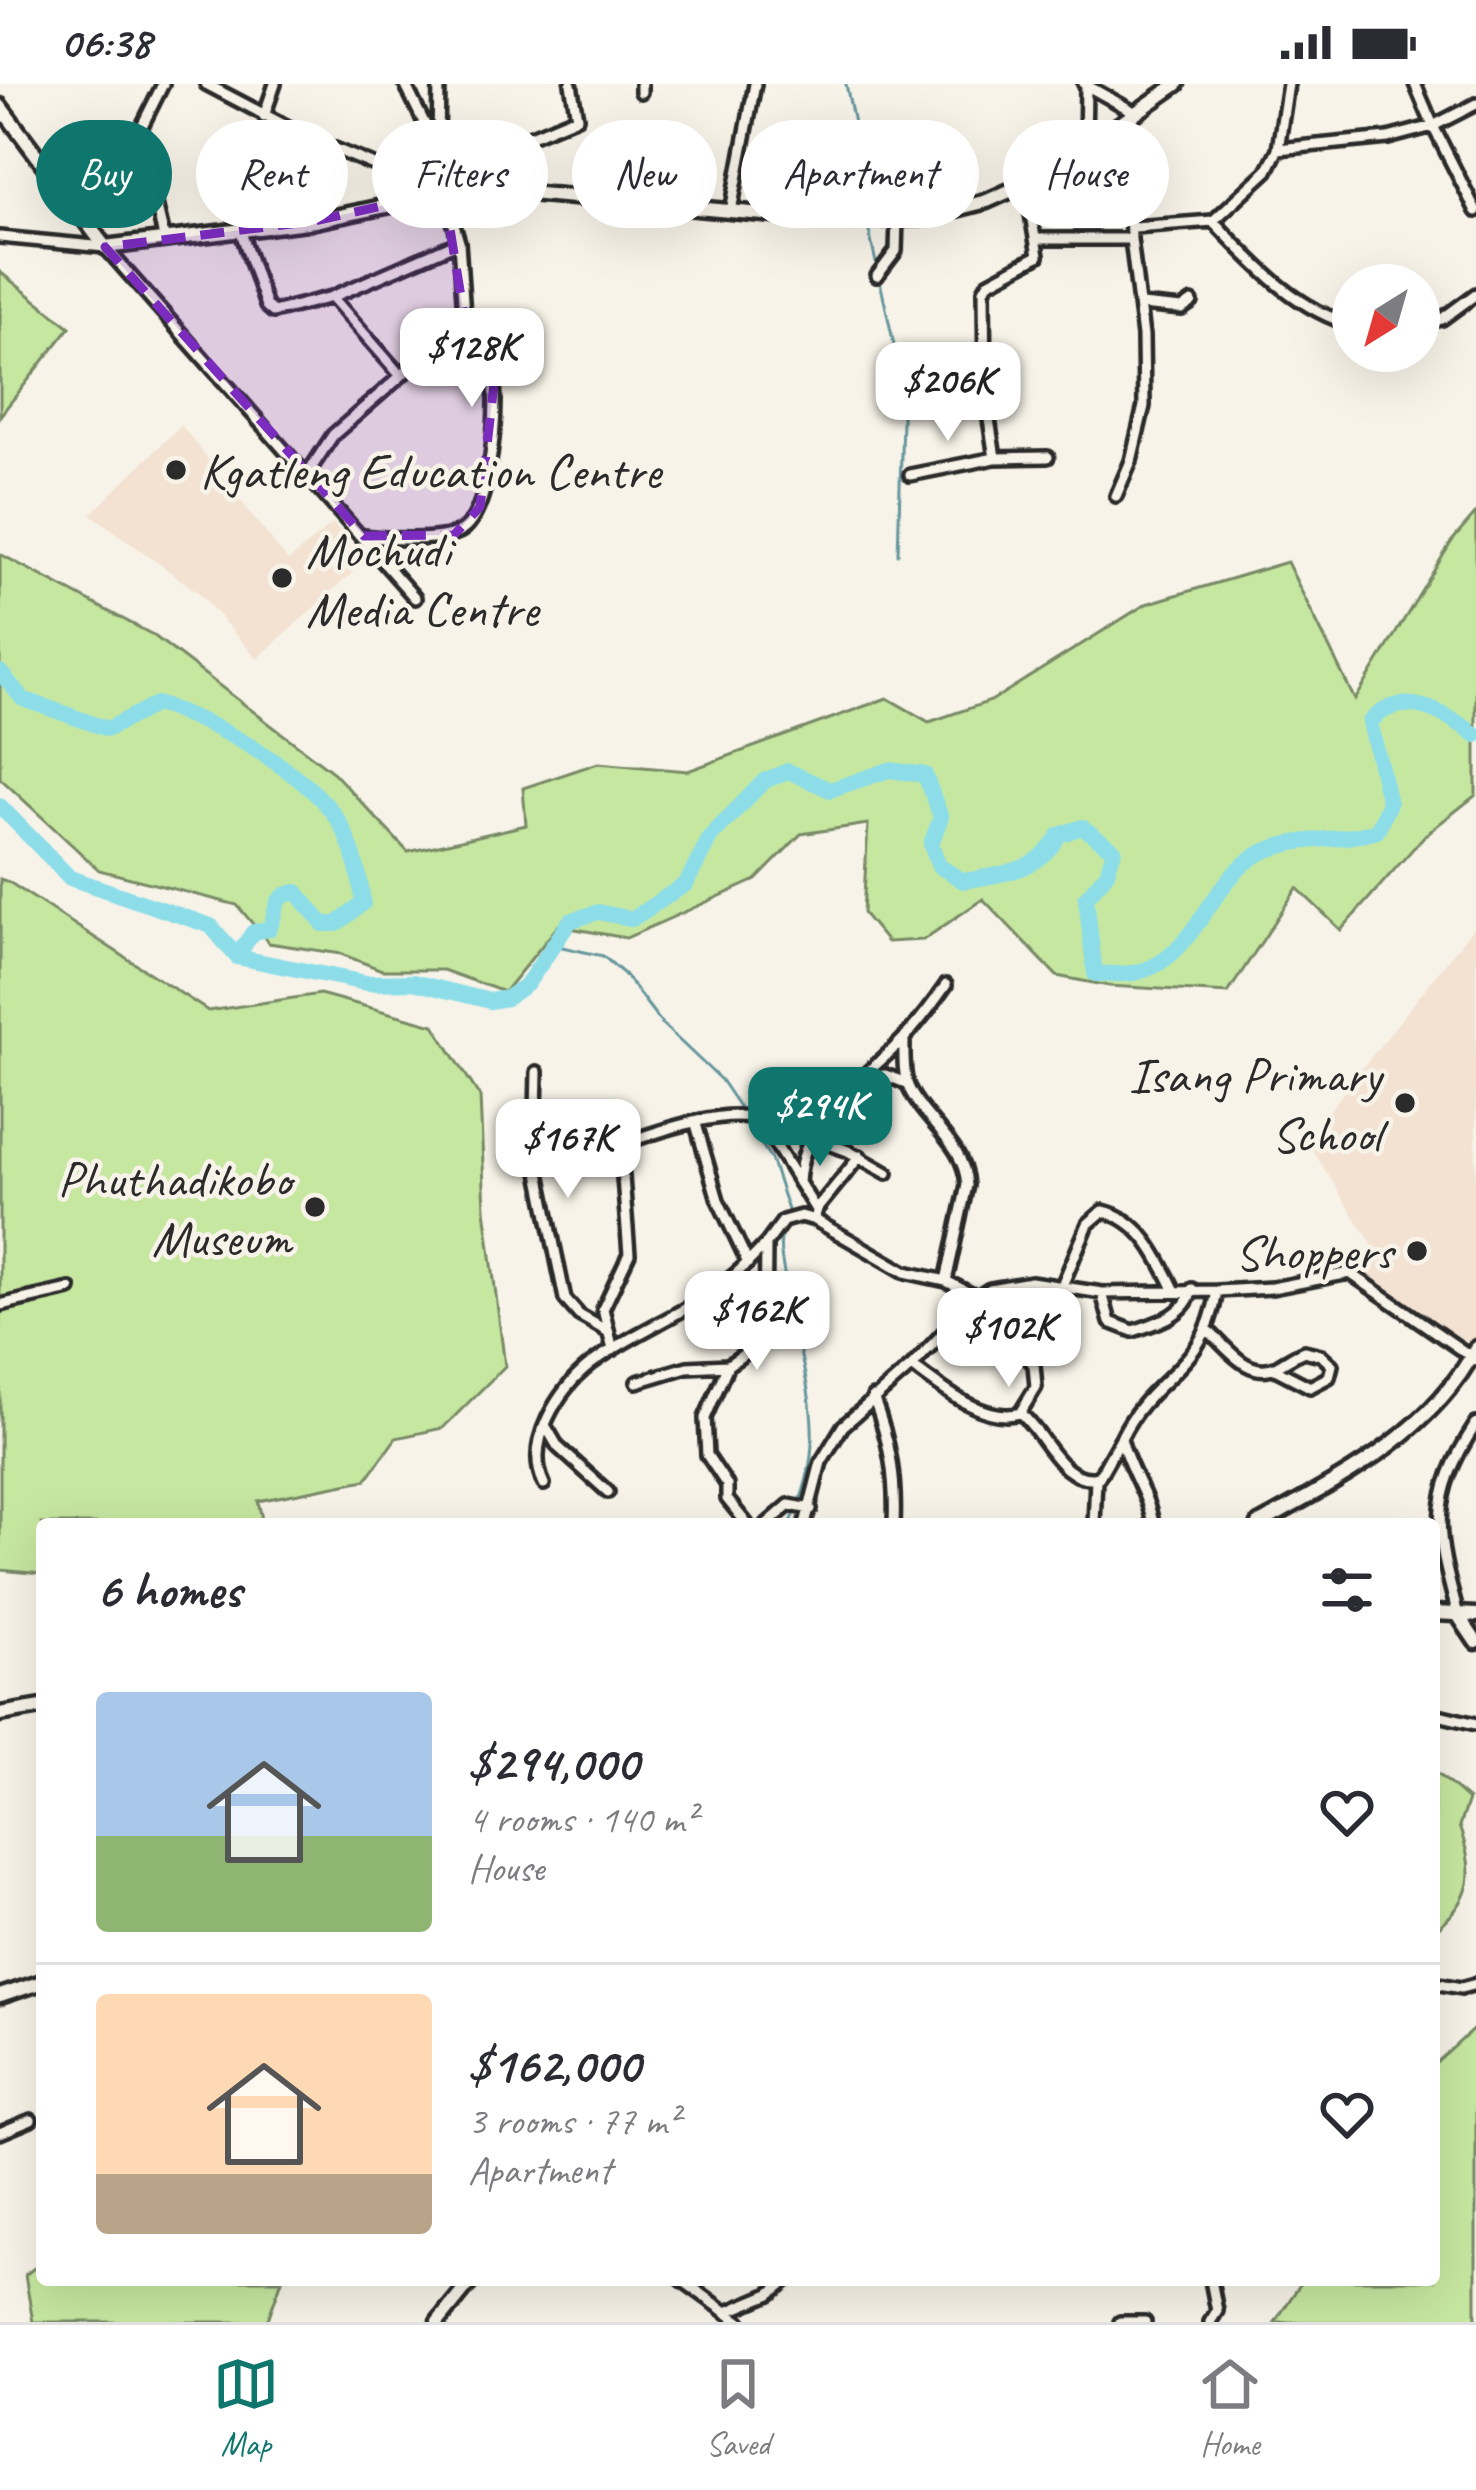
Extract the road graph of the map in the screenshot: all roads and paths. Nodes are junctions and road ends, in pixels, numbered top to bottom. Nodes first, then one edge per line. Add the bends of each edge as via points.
1 (163, 84) edge
2 (206, 84) edge
3 (275, 84) edge
4 (405, 84) edge
5 (439, 84) edge
6 (571, 84) edge
7 (755, 84) edge
8 (1177, 84) edge
9 (1288, 84) edge
10 (1415, 84) edge
11 (1085, 85) edge
12 (1476, 104) edge
13 (0, 106) edge
14 (264, 116) junction
15 (1132, 116) junction
16 (423, 120) edge
17 (439, 120) edge
18 (1085, 120) edge
19 (1127, 120) edge
20 (1433, 126) junction
21 (548, 128) edge
22 (1278, 149) junction
23 (372, 163) edge
24 (548, 193) edge
25 (372, 208) edge
26 (730, 211) junction
27 (1476, 211) edge
28 (741, 212) edge
29 (1213, 221) junction
30 (455, 228) edge
31 (897, 228) edge
32 (1034, 228) edge
33 (241, 232) junction
34 (1133, 233) junction
35 (0, 237) edge
36 (1036, 239) junction
37 (165, 241) junction
38 (459, 242) junction
39 (105, 247) junction
40 (877, 276) dead end
41 (1476, 294) edge
42 (332, 297) junction
43 (1192, 302) dead end
44 (1141, 305) junction
45 (464, 315) junction
46 (1332, 317) edge
47 (1440, 319) edge
48 (401, 376) junction
49 (908, 392) dead end
50 (985, 393) junction
51 (1048, 457) dead end
52 (995, 458) junction
53 (308, 473) junction
54 (910, 475) dead end
55 (1116, 496) dead end
56 (364, 536) junction
57 (415, 598) dead end
58 (946, 986) dead end
59 (904, 1038) junction
60 (537, 1072) dead end
61 (860, 1078) junction
62 (906, 1083) junction
63 (696, 1124) junction
64 (813, 1138) junction
65 (860, 1156) junction
66 (887, 1173) dead end
67 (799, 1189) junction
68 (816, 1215) junction
69 (766, 1244) junction
70 (748, 1263) junction
71 (946, 1281) junction
72 (1061, 1288) junction
73 (70, 1289) dead end
74 (1174, 1289) junction
75 (1192, 1289) junction
76 (1217, 1292) junction
77 (1102, 1293) junction
78 (977, 1297) junction
79 (0, 1305) edge
80 (1208, 1330) junction
81 (607, 1331) junction
82 (613, 1350) junction
83 (1475, 1355) edge
84 (728, 1365) junction
85 (912, 1366) junction
86 (1273, 1368) junction
87 (637, 1382) dead end
88 (873, 1397) junction
89 (1020, 1413) junction
90 (1476, 1424) edge
91 (545, 1425) junction
92 (1121, 1438) junction
93 (1096, 1479) junction
94 (544, 1484) dead end
95 (608, 1492) dead end
96 (802, 1507) junction
97 (742, 1518) edge
98 (779, 1518) edge
99 (804, 1518) edge
100 (894, 1518) edge
101 (1094, 1518) edge
102 (1152, 1518) edge
103 (1269, 1518) edge
104 (1440, 1518) edge
105 (1440, 1547) edge
106 (1440, 1614) edge
107 (1458, 1615) junction
108 (1476, 1615) edge
109 (1476, 1642) edge
110 (36, 1708) edge
111 (0, 1714) edge
112 (1440, 1715) edge
113 (1476, 1724) edge
114 (36, 1983) edge
115 (1440, 1984) edge
116 (1476, 1984) edge
117 (0, 1996) edge
118 (31, 2120) dead end
119 (0, 2133) edge
120 (468, 2286) edge
121 (691, 2286) edge
122 (780, 2286) edge
123 (1212, 2286) edge
124 (728, 2312) junction
125 (444, 2320) edge
126 (740, 2322) edge
127 (1120, 2322) edge
128 (1144, 2322) edge
129 (1210, 2322) edge

1 - 37 street via 139,132
2 - 14 street
3 - 14 street
4 - 16 street
5 - 17 street
6 - 21 street via 577,117
7 - 26 street
8 - 15 street
9 - 22 street
10 - 20 street
11 - 15 street
11 - 18 street
12 - 20 street
13 - 39 street
14 - 23 street
15 - 19 street
15 - 34 street
20 - 22 street
20 - 27 street
22 - 29 street via 1268,171
24 - 26 street
25 - 33 street
26 - 28 street
29 - 34 street
29 - 46 street via 1268,276
30 - 38 street
31 - 40 street via 896,251
32 - 36 street
33 - 37 street
33 - 42 street via 268,309
34 - 36 street
34 - 44 street
35 - 39 street
36 - 50 street via 1036,258 984,290
37 - 39 street
38 - 42 street
38 - 45 street
39 - 53 street
41 - 47 street
42 - 48 street
43 - 44 street via 1182,309
44 - 55 street via 1144,406
45 - 48 street
45 - 56 street via 495,399 475,517 454,535
48 - 53 street via 333,434
49 - 50 street
50 - 52 street
51 - 52 street
52 - 54 street
53 - 56 street
56 - 57 street
58 - 59 street
59 - 61 street
59 - 62 street
60 - 81 street via 535,1153 565,1299
61 - 62 street
61 - 64 street
62 - 71 street via 966,1172
63 - 67 street via 743,1114 760,1121
63 - 70 street
63 - 81 street via 622,1148 629,1254 604,1304
64 - 65 street
64 - 67 street
65 - 66 street
65 - 68 street
67 - 68 street
68 - 69 street via 783,1221
68 - 71 street via 905,1272
69 - 70 street
69 - 84 street via 765,1340
70 - 82 street
71 - 78 street
72 - 74 street via 1088,1225 1103,1211 1129,1219
72 - 77 street
72 - 78 street via 1010,1283
73 - 79 street
74 - 75 street
74 - 77 street
75 - 76 street
75 - 77 street via 1173,1315 1133,1331 1110,1322
76 - 80 street
76 - 83 street via 1350,1273
78 - 85 street
78 - 89 street via 1034,1366 1036,1387
80 - 86 street via 1246,1366
80 - 92 street
81 - 82 street
82 - 91 street via 573,1382
83 - 103 street via 1397,1443
84 - 87 street
84 - 97 street via 704,1436
85 - 88 street
85 - 89 street via 972,1404
86 - 86 street via 1304,1351 1332,1365 1329,1377 1310,1387
88 - 96 street via 830,1443
88 - 100 street via 896,1477
89 - 93 street via 1068,1471
90 - 104 street via 1450,1469
91 - 94 street via 537,1461
91 - 95 street
92 - 93 street
92 - 102 street
93 - 101 street
96 - 98 street
96 - 99 street
105 - 107 street
106 - 107 street
107 - 108 street
107 - 109 street
110 - 111 street
112 - 113 street
114 - 117 street
115 - 116 street
118 - 119 street
120 - 125 street
121 - 124 street
122 - 124 street
123 - 129 street
124 - 126 street
127 - 128 street

